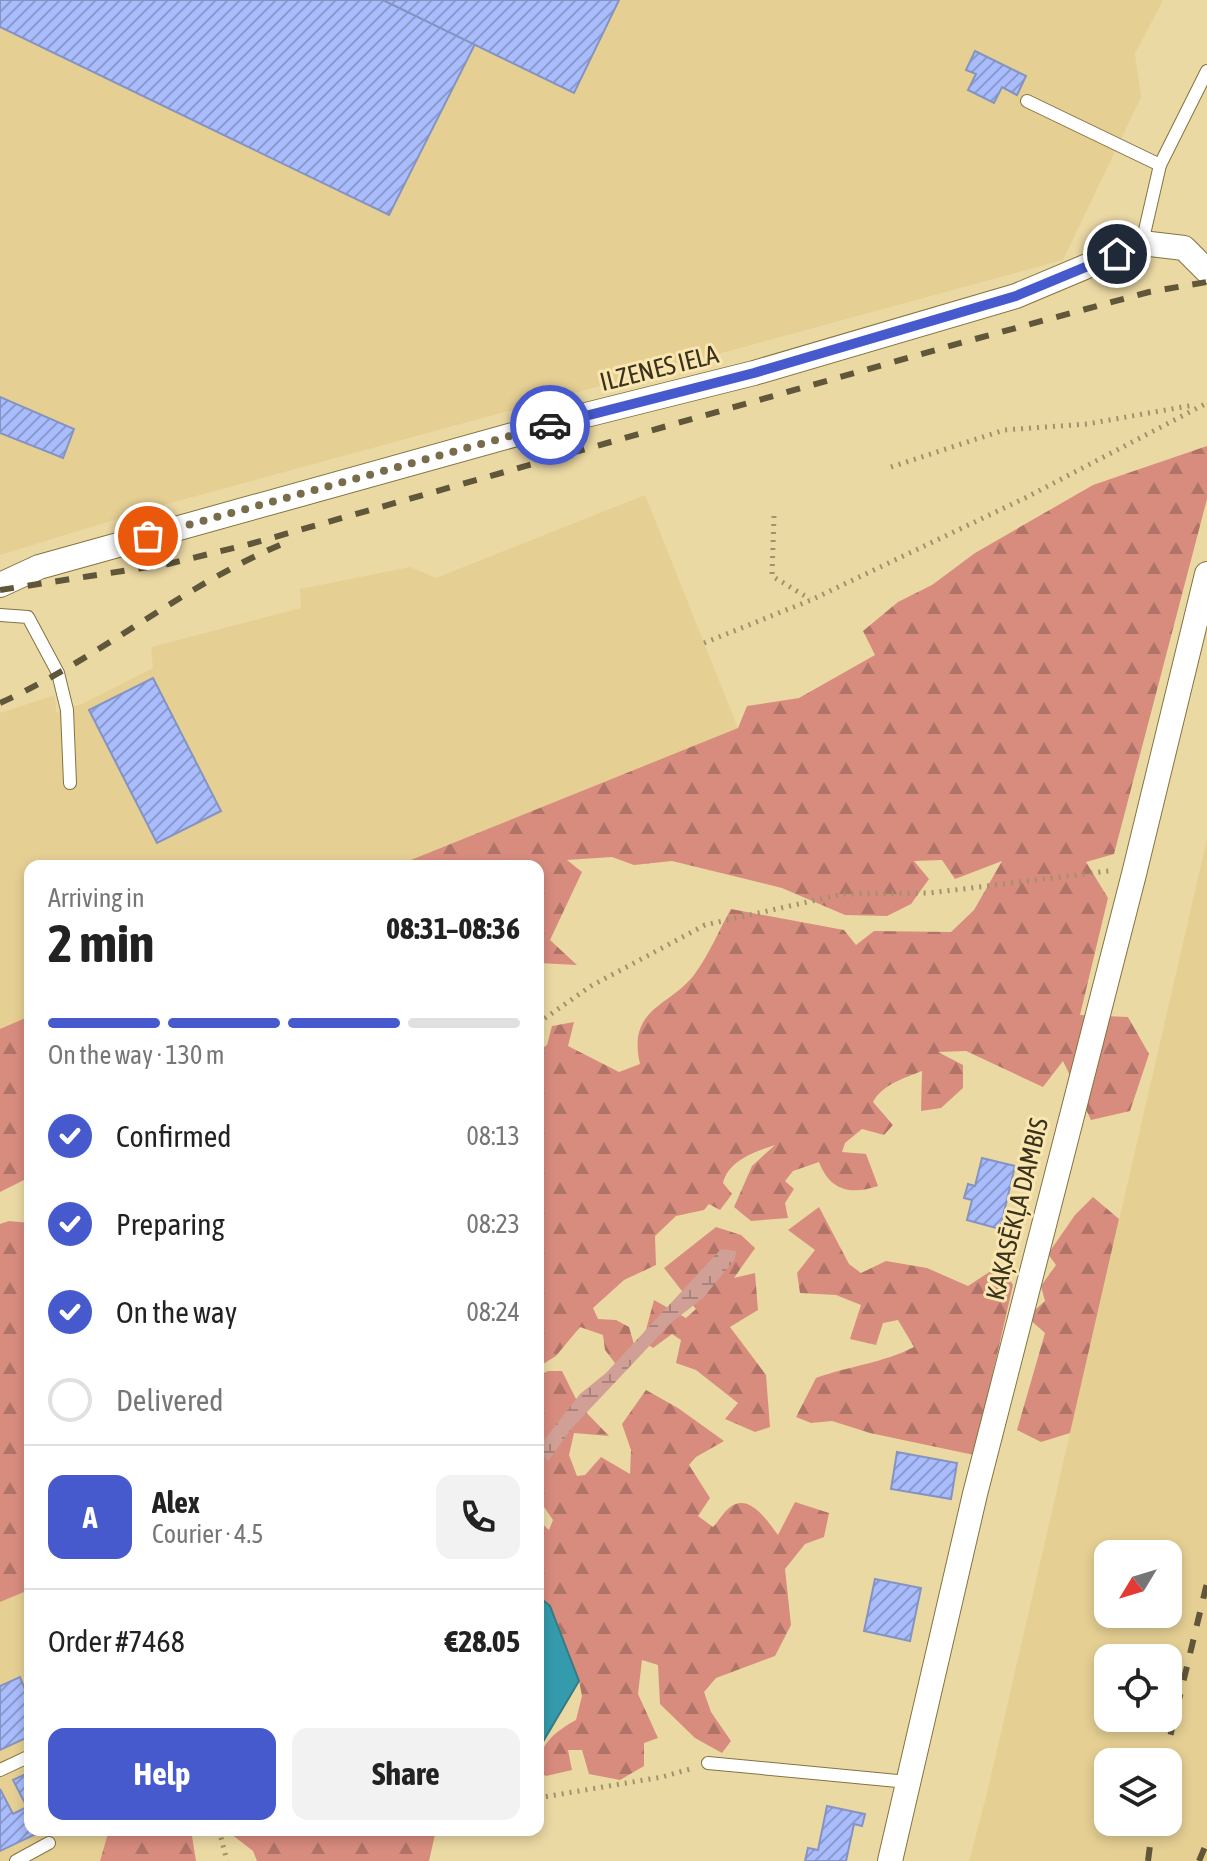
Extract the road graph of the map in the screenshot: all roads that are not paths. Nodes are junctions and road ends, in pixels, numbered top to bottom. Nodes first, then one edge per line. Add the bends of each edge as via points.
1 (1207, 71) edge
2 (1027, 101) dead end
3 (1160, 165) junction
4 (1142, 243) junction
5 (1207, 271) edge
6 (1207, 574) edge
7 (0, 585) edge
8 (0, 615) edge
9 (70, 783) dead end
10 (24, 1759) edge
11 (708, 1763) road end
12 (0, 1770) edge
13 (908, 1782) junction
14 (49, 1843) dead end
15 (16, 1861) edge
16 (890, 1861) edge

1 - 3 lane
2 - 3 lane
3 - 4 lane
4 - 5 street via 1184,248
4 - 7 street, ILZENES IELA via 1016,296 754,373 54,563
6 - 13 street, KAĶASĒKĻA DAMBIS via 1009,1355
8 - 9 lane via 28,617 58,673 67,710
10 - 12 lane
11 - 13 lane
13 - 16 street, KAĶASĒKĻA DAMBIS
14 - 15 lane

